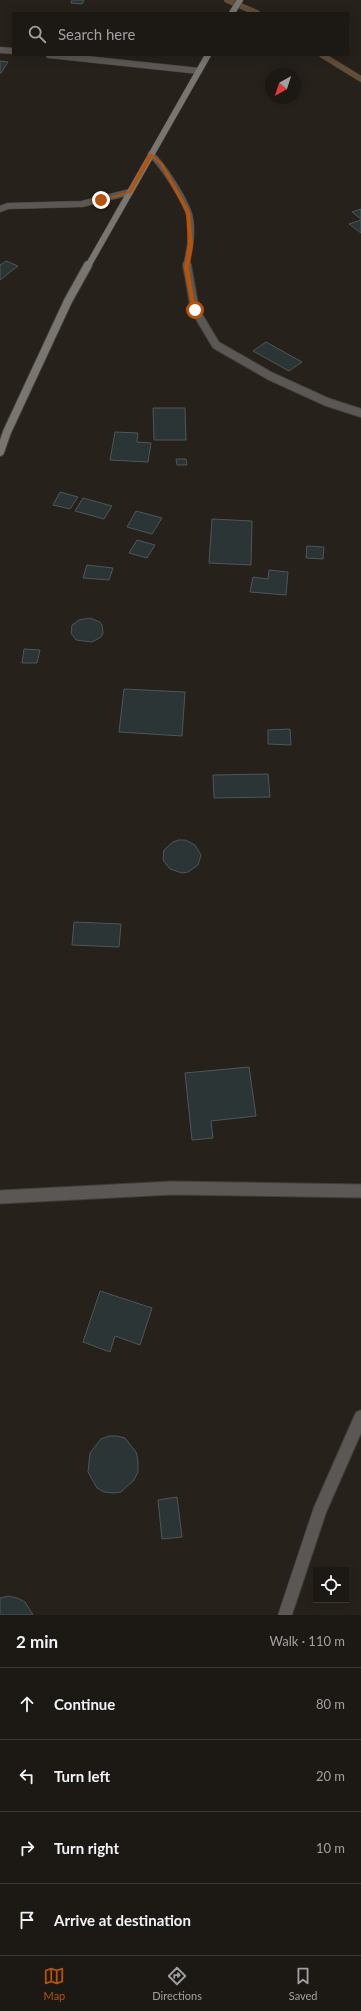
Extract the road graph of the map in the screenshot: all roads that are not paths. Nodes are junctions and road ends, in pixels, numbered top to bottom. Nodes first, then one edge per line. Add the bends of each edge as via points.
1 (240, 0) edge
2 (233, 12) edge
3 (0, 50) edge
4 (12, 51) edge
5 (59, 56) edge
6 (207, 56) edge
7 (199, 71) junction
8 (151, 154) junction
9 (130, 192) junction
10 (0, 209) edge
11 (361, 413) edge
12 (0, 452) edge
13 (361, 1191) edge
14 (0, 1197) edge
15 (361, 1417) edge
16 (285, 1615) edge

1 - 2 street
3 - 4 street
5 - 7 street
6 - 7 street
7 - 8 street
8 - 9 street
8 - 11 street via 161,164 188,212 190,245 186,268 195,310 216,345 270,376 327,402
9 - 10 street via 82,204 8,206
9 - 12 street via 68,301
13 - 14 street via 172,1188
15 - 16 street via 320,1510

